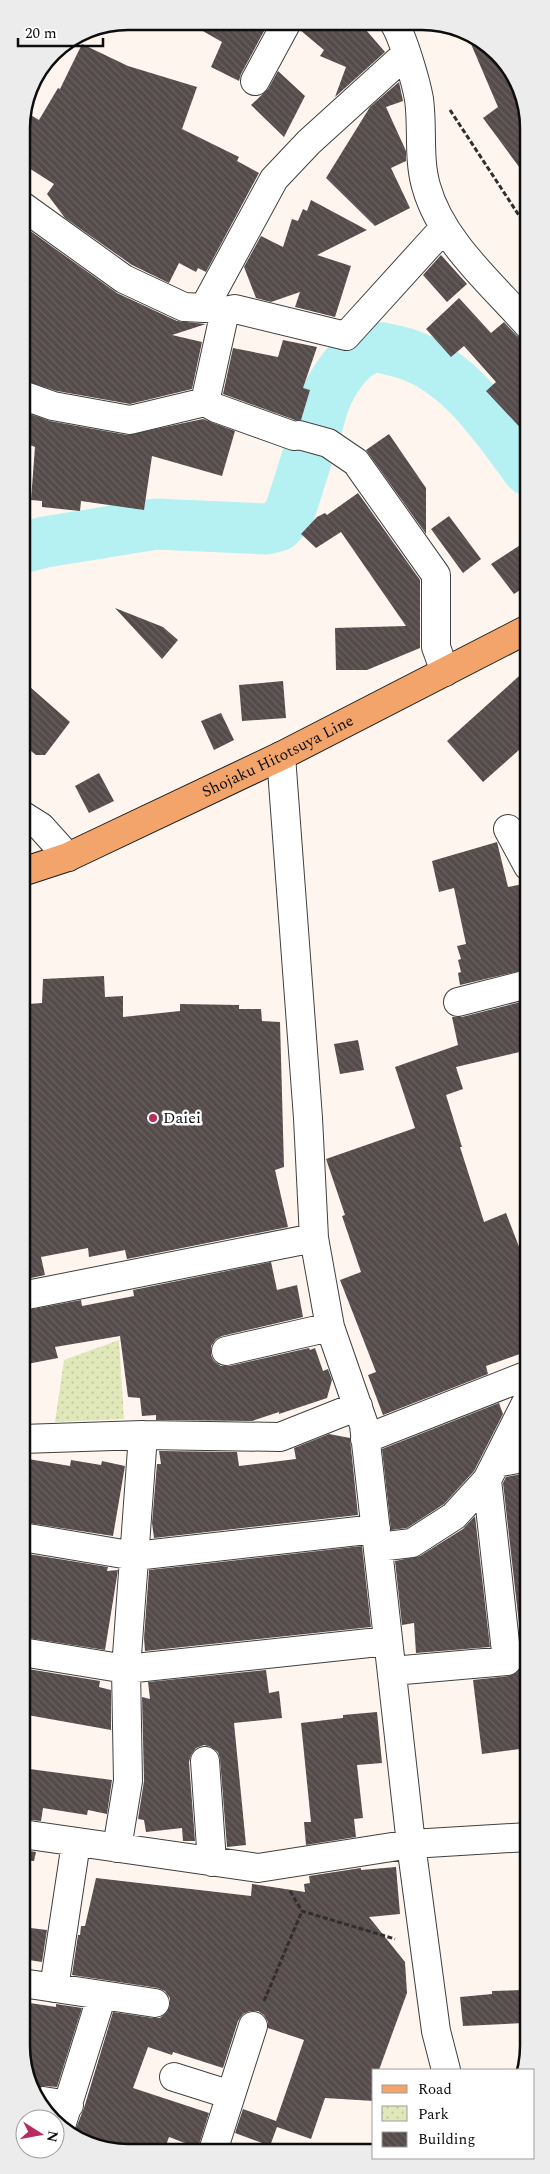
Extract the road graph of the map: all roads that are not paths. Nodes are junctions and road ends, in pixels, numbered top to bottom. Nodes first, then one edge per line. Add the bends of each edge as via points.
1 (283, 30) edge
2 (397, 30) edge
3 (406, 54) junction
4 (255, 81) dead end
5 (30, 212) edge
6 (444, 228) junction
7 (215, 310) junction
8 (520, 316) edge
9 (30, 398) edge
10 (205, 402) junction
11 (520, 633) edge
12 (445, 672) junction
13 (281, 756) junction
14 (30, 819) edge
15 (508, 829) dead end
16 (520, 851) edge
17 (68, 857) junction
18 (30, 869) edge
19 (520, 986) edge
20 (458, 1002) dead end
21 (314, 1238) junction
22 (30, 1294) edge
23 (330, 1327) junction
24 (226, 1351) dead end
25 (520, 1377) edge
26 (358, 1406) junction
27 (520, 1414) edge
28 (143, 1435) junction
29 (30, 1439) edge
30 (366, 1439) junction
31 (520, 1460) edge
32 (492, 1472) junction
33 (30, 1538) edge
34 (377, 1538) junction
35 (136, 1556) junction
36 (388, 1641) junction
37 (517, 1641) edge
38 (30, 1653) edge
39 (126, 1669) junction
40 (392, 1670) junction
41 (205, 1761) dead end
42 (30, 1835) edge
43 (520, 1837) edge
44 (76, 1843) junction
45 (411, 1844) junction
46 (117, 1848) junction
47 (212, 1862) junction
48 (30, 1984) edge
49 (54, 1988) junction
50 (102, 1995) junction
51 (155, 2003) dead end
52 (253, 2026) road end
53 (446, 2069) edge
54 (174, 2077) dead end
55 (231, 2095) junction
56 (58, 2109) edge
57 (215, 2144) edge

1 - 4 street
2 - 3 street
3 - 6 street via 419,98 425,184
3 - 7 street via 274,178
5 - 7 street via 124,279 184,306
6 - 7 street via 346,336 235,309
6 - 8 street
7 - 10 street
9 - 10 street via 53,406 130,420
10 - 12 street via 294,436 328,443 356,462 436,575 436,647
11 - 12 main road, Shojaku Hitotsuya Line
12 - 13 main road, Shojaku Hitotsuya Line
13 - 17 main road, Shojaku Hitotsuya Line
13 - 21 street
14 - 17 street
15 - 16 street
17 - 18 main road, Shojaku Hitotsuya Line
19 - 20 street
21 - 22 street
21 - 23 street
23 - 24 street
23 - 26 street
25 - 30 street
26 - 28 street via 280,1437
26 - 30 street
27 - 32 street
28 - 29 street
28 - 35 street
30 - 34 street
31 - 32 street
32 - 34 street via 454,1516 412,1543
32 - 37 street
33 - 35 street
34 - 35 street
34 - 36 street
35 - 39 street
36 - 39 street
36 - 40 street
37 - 40 street via 507,1661
38 - 39 street
39 - 46 street via 128,1781
40 - 45 street
41 - 47 street
42 - 44 street
43 - 45 street
44 - 46 street
44 - 49 street
45 - 47 street via 258,1868
45 - 53 street via 436,2031
46 - 47 street
48 - 49 street
49 - 50 street
50 - 51 street
50 - 56 street
52 - 55 street
54 - 55 street
55 - 57 street

